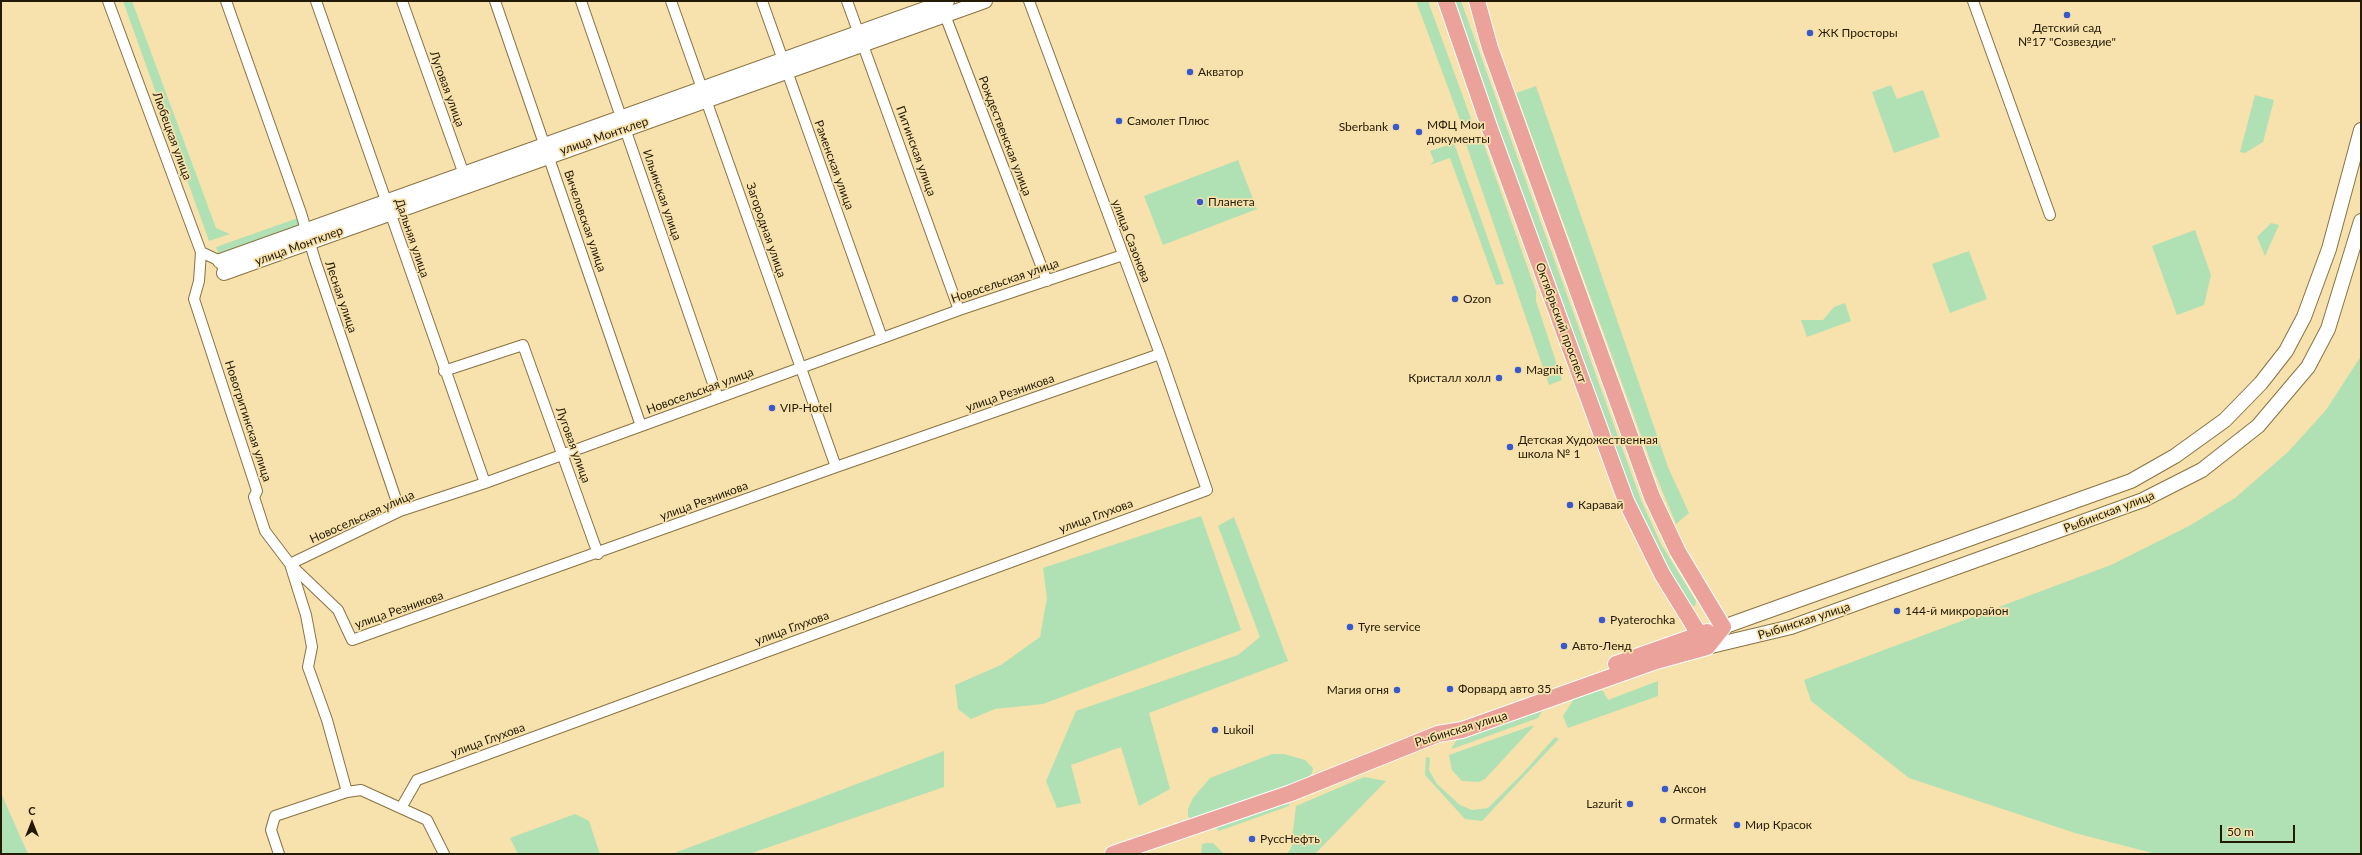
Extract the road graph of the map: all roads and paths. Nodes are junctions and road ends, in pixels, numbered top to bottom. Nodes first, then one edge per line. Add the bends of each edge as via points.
1 (108, 1) edge
2 (226, 1) edge
3 (316, 1) edge
4 (402, 1) edge
5 (496, 1) edge
6 (582, 1) edge
7 (671, 1) edge
8 (762, 1) edge
9 (847, 1) edge
10 (985, 1) edge
11 (1029, 1) edge
12 (1446, 1) edge
13 (1478, 1) edge
14 (1973, 1) edge
15 (943, 5) edge
16 (861, 38) junction
17 (785, 66) junction
18 (704, 95) junction
19 (623, 123) junction
20 (2361, 130) edge
21 (547, 150) junction
22 (466, 180) junction
23 (387, 208) junction
24 (2050, 215) dead end
25 (2361, 221) edge
26 (308, 236) junction
27 (201, 252) junction
28 (1123, 255) junction
29 (222, 267) joint
30 (1047, 280) junction
31 (199, 281) joint
32 (959, 310) junction
33 (882, 338) junction
34 (1160, 354) junction
35 (801, 368) junction
36 (444, 371) junction
37 (718, 398) junction
38 (641, 426) junction
39 (562, 455) junction
40 (836, 467) junction
41 (485, 483) junction
42 (1206, 490) joint
43 (400, 511) junction
44 (598, 554) junction
45 (290, 564) junction
46 (1723, 627) junction
47 (1703, 641) junction
48 (347, 792) junction
49 (401, 808) junction
50 (279, 854) edge
51 (444, 854) edge
52 (1112, 854) edge

1 - 27 street, Любецкая улица
2 - 26 street, Лесная улица
3 - 23 street, Дальняя улица
4 - 22 street, Луговая улица
5 - 21 street, Вичеловская улица
6 - 19 street, Ильинская улица
7 - 18 street, Загородная улица
8 - 17 street, Раменская улица
9 - 16 street, Питинская улица
10 - 15 main road, улица Монтклер
11 - 28 street, улица Сазонова
12 - 47 main road, Октябрьский проспект via 1626,501 1650,553
13 - 46 main road via 1490,48 1652,497 1668,533
14 - 24 street
15 - 16 main road, улица Монтклер
15 - 30 street, Рождественская улица
16 - 17 main road, улица Монтклер
16 - 32 street, Питинская улица
17 - 18 main road, улица Монтклер
17 - 33 street, Раменская улица
18 - 19 main road, улица Монтклер
18 - 35 street, Загородная улица
19 - 21 main road, улица Монтклер
19 - 37 street, Ильинская улица
20 - 46 main road via 2329,249 2304,317 2286,351 2261,383 2225,420 2175,456 2131,481
21 - 22 main road, улица Монтклер
21 - 38 street, Вичеловская улица
22 - 23 main road, улица Монтклер
23 - 26 main road, улица Монтклер
23 - 36 street, Дальняя улица
25 - 47 main road, Рыбинская улица via 2328,328 2308,367 2258,426 2202,470 2143,500 1791,627
26 - 29 main road, улица Монтклер
26 - 43 street, Лесная улица
27 - 29 street
27 - 31 street, Любецкая улица
28 - 30 street, Новосельская улица
28 - 34 street, улица Сазонова
30 - 32 street, Новосельская улица
31 - 45 street, Новогритинская улица via 194,300 258,491 254,497 265,531
32 - 33 street, Новосельская улица
33 - 35 street, Новосельская улица
34 - 40 street, улица Резникова
34 - 42 street, улица Сазонова
35 - 37 street, Новосельская улица
35 - 40 street, Загородная улица
36 - 39 street, Луговая улица via 523,345
36 - 41 street, Дальняя улица
37 - 38 street, Новосельская улица
38 - 39 street, Новосельская улица
39 - 41 street, Новосельская улица
39 - 44 street, Луговая улица
40 - 44 street, улица Резникова
41 - 43 street, Новосельская улица
42 - 49 street, улица Глухова via 416,780
43 - 45 street, Новосельская улица
44 - 45 street, улица Резникова via 352,640 338,610
45 - 48 street, Новогритинская улица via 306,615 312,647 308,667 327,720
46 - 47 main road
47 - 52 main road, Рыбинская улица via 1656,661 1462,730 1438,734 1291,793
48 - 49 street via 362,790
48 - 50 street via 275,816 271,830
49 - 51 street via 427,820

